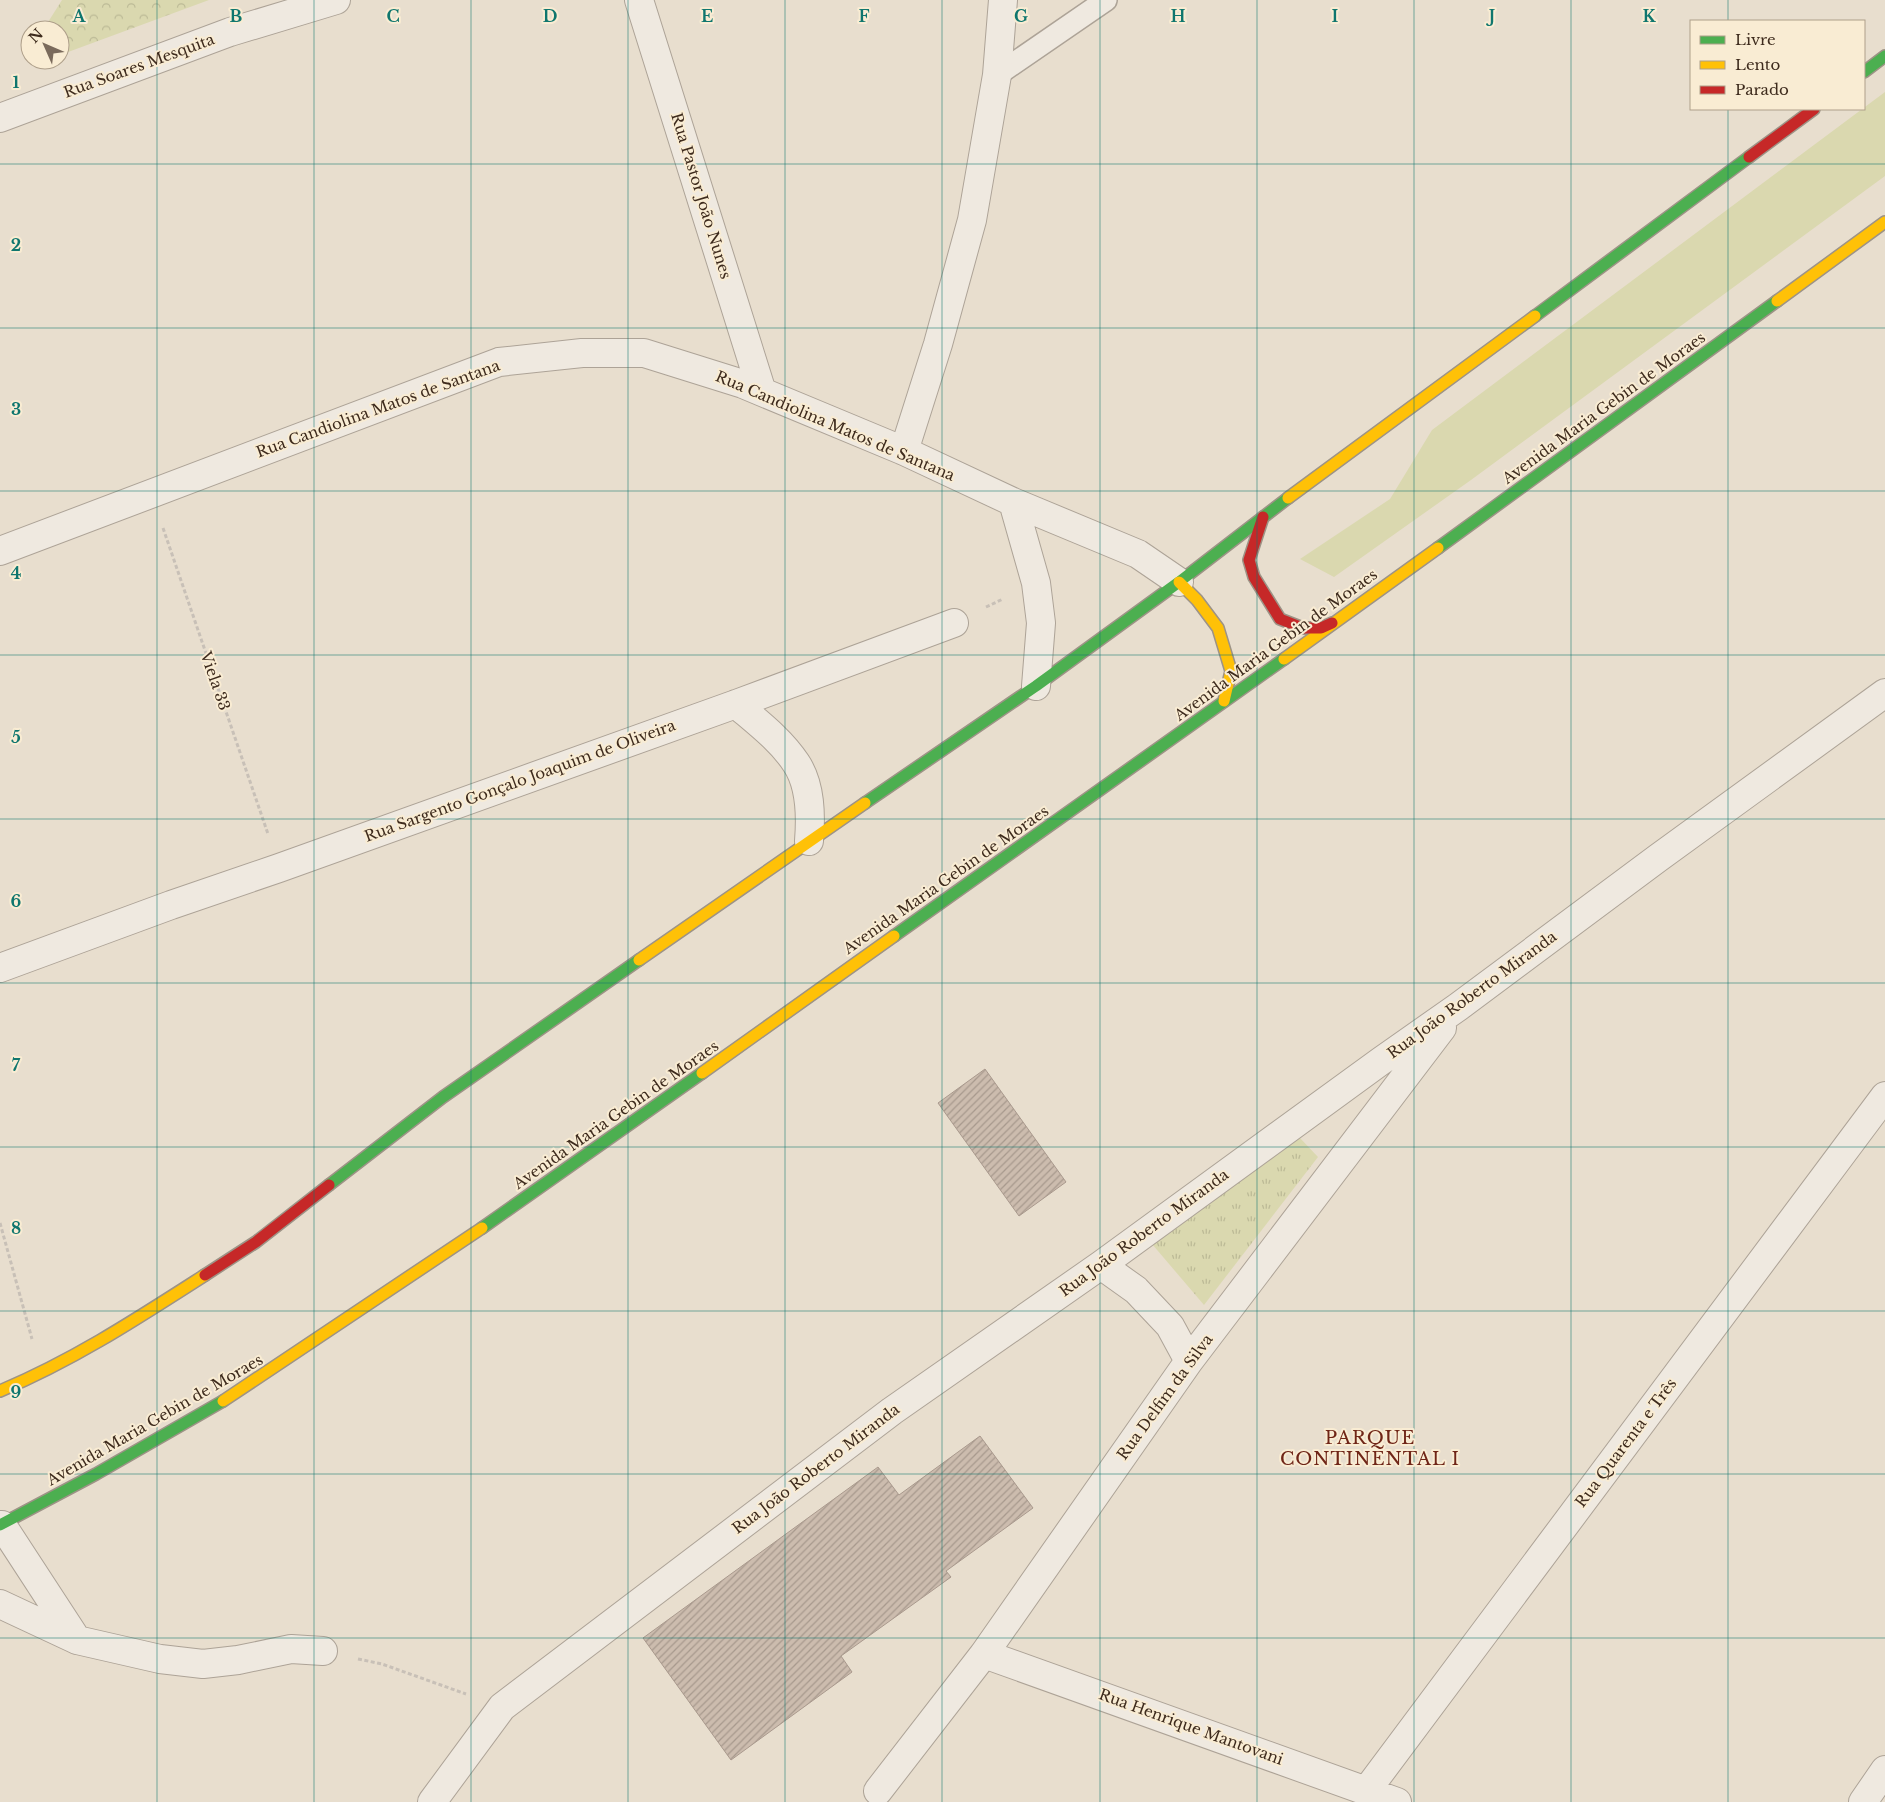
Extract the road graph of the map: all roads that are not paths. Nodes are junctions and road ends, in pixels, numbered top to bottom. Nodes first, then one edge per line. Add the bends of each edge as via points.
1 (336, 0) edge
2 (639, 0) edge
3 (1003, 0) edge
4 (1106, 0) edge
5 (1885, 56) edge
6 (1865, 71) edge
7 (997, 75) junction
8 (1813, 110) edge
9 (0, 118) edge
10 (1885, 222) edge
11 (762, 392) junction
12 (904, 451) junction
13 (1013, 502) junction
14 (1262, 517) junction
15 (0, 551) edge
16 (1179, 582) junction
17 (1337, 621) junction
18 (954, 623) road end
19 (1036, 686) junction
20 (1885, 693) edge
21 (1224, 701) junction
22 (736, 704) junction
23 (809, 841) junction
24 (0, 968) edge
25 (1458, 1007) junction
26 (1885, 1096) edge
27 (1102, 1265) junction
28 (1190, 1361) junction
29 (0, 1390) edge
30 (1, 1525) edge
31 (0, 1604) edge
32 (77, 1640) junction
33 (323, 1651) road end
34 (984, 1654) junction
35 (1885, 1770) edge
36 (1367, 1790) junction
37 (878, 1791) dead end
38 (432, 1802) edge
39 (1397, 1802) edge
40 (1863, 1802) edge

1 - 9 street, Rua Soares Mesquita via 230,32
2 - 11 street, Rua Pastor João Nunes
3 - 7 street
4 - 7 lane
5 - 6 main road
7 - 12 street via 972,220
8 - 14 main road
10 - 17 main road, Avenida Maria Gebin de Moraes
11 - 12 street, Rua Candiolina Matos de Santana
11 - 15 street, Rua Candiolina Matos de Santana via 644,353 582,353 499,362
12 - 13 street, Rua Candiolina Matos de Santana
13 - 16 street, Rua Candiolina Matos de Santana via 1138,554
13 - 19 street via 1036,583 1041,623
14 - 16 main road
14 - 17 main road via 1249,560 1254,577 1280,619 1303,628 1321,628
16 - 19 main road
16 - 21 main road via 1218,628 1231,671
17 - 21 main road, Avenida Maria Gebin de Moraes
18 - 22 street, Rua Sargento Gonçalo Joaquim de Oliveira
19 - 23 main road
20 - 25 street, Rua João Roberto Miranda
21 - 30 main road, Avenida Maria Gebin de Moraes via 499,1217 237,1393
22 - 23 street via 768,730 797,763 809,798
22 - 24 street, Rua Sargento Gonçalo Joaquim de Oliveira via 171,904
23 - 29 main road via 443,1097 256,1242 122,1329 41,1374
25 - 27 street, Rua João Roberto Miranda
25 - 28 street, Rua Delfim da Silva
26 - 36 street, Rua Quarenta e Três
27 - 28 street via 1136,1290 1170,1326
27 - 38 street, Rua João Roberto Miranda via 892,1411 502,1707
28 - 34 street, Rua Delfim da Silva
30 - 32 street
31 - 32 street
32 - 33 street via 160,1659 203,1664 291,1649
34 - 36 street, Rua Henrique Mantovani
34 - 37 street, Rua Delfim da Silva
35 - 40 street
36 - 39 street, Rua Henrique Mantovani

